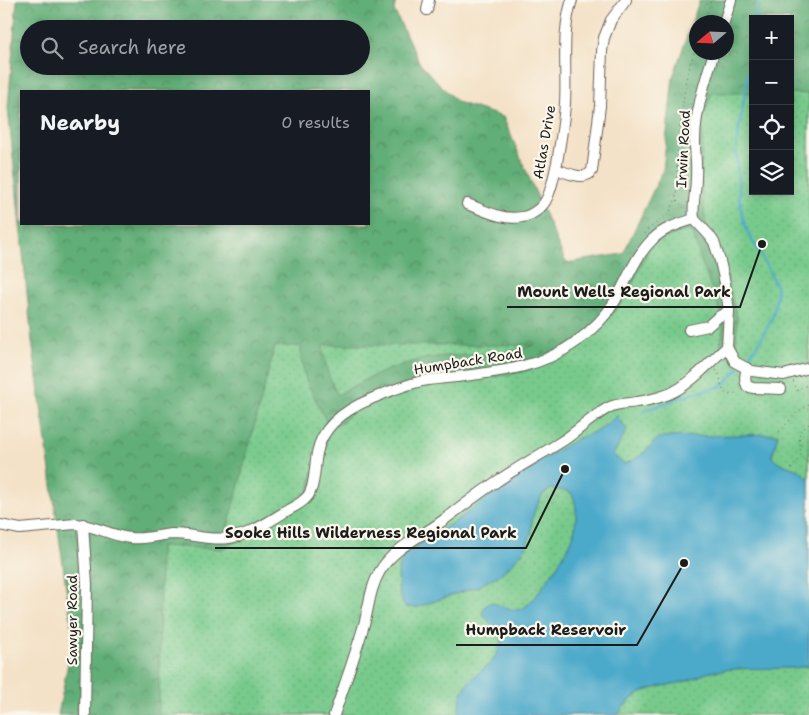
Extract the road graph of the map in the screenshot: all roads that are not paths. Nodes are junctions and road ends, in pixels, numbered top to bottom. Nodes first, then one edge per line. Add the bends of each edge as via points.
1 (572, 0) edge
2 (626, 0) edge
3 (731, 0) edge
4 (726, 15) edge
5 (712, 60) edge
6 (556, 169) junction
7 (467, 204) dead end
8 (694, 219) junction
9 (729, 311) junction
10 (689, 330) dead end
11 (722, 346) junction
12 (747, 368) junction
13 (809, 368) edge
14 (781, 389) road end
15 (83, 524) junction
16 (0, 525) edge
17 (85, 715) edge
18 (334, 715) edge

1 - 6 street, Atlas Drive via 566,31 564,122
2 - 6 street via 611,20 604,38 592,171 583,177
3 - 4 street
5 - 8 street, Irwin Road via 700,100 696,129
6 - 7 street, Atlas Drive via 546,200 533,213 523,217 504,217
8 - 9 street via 714,242
8 - 15 street, Humpback Road via 661,232 652,240 604,316 564,351 516,368 407,385 369,400 338,418 320,442 307,497 254,529 229,538 184,534 130,538
9 - 10 street via 708,326
9 - 11 street
11 - 12 street via 735,362
11 - 18 street via 709,363 679,388 651,399 610,407 475,496 388,559 374,585
12 - 13 street via 784,375
12 - 14 street via 744,376 747,386
15 - 16 street, Humpback Road via 20,529
15 - 17 street, Sawyer Road via 88,584

